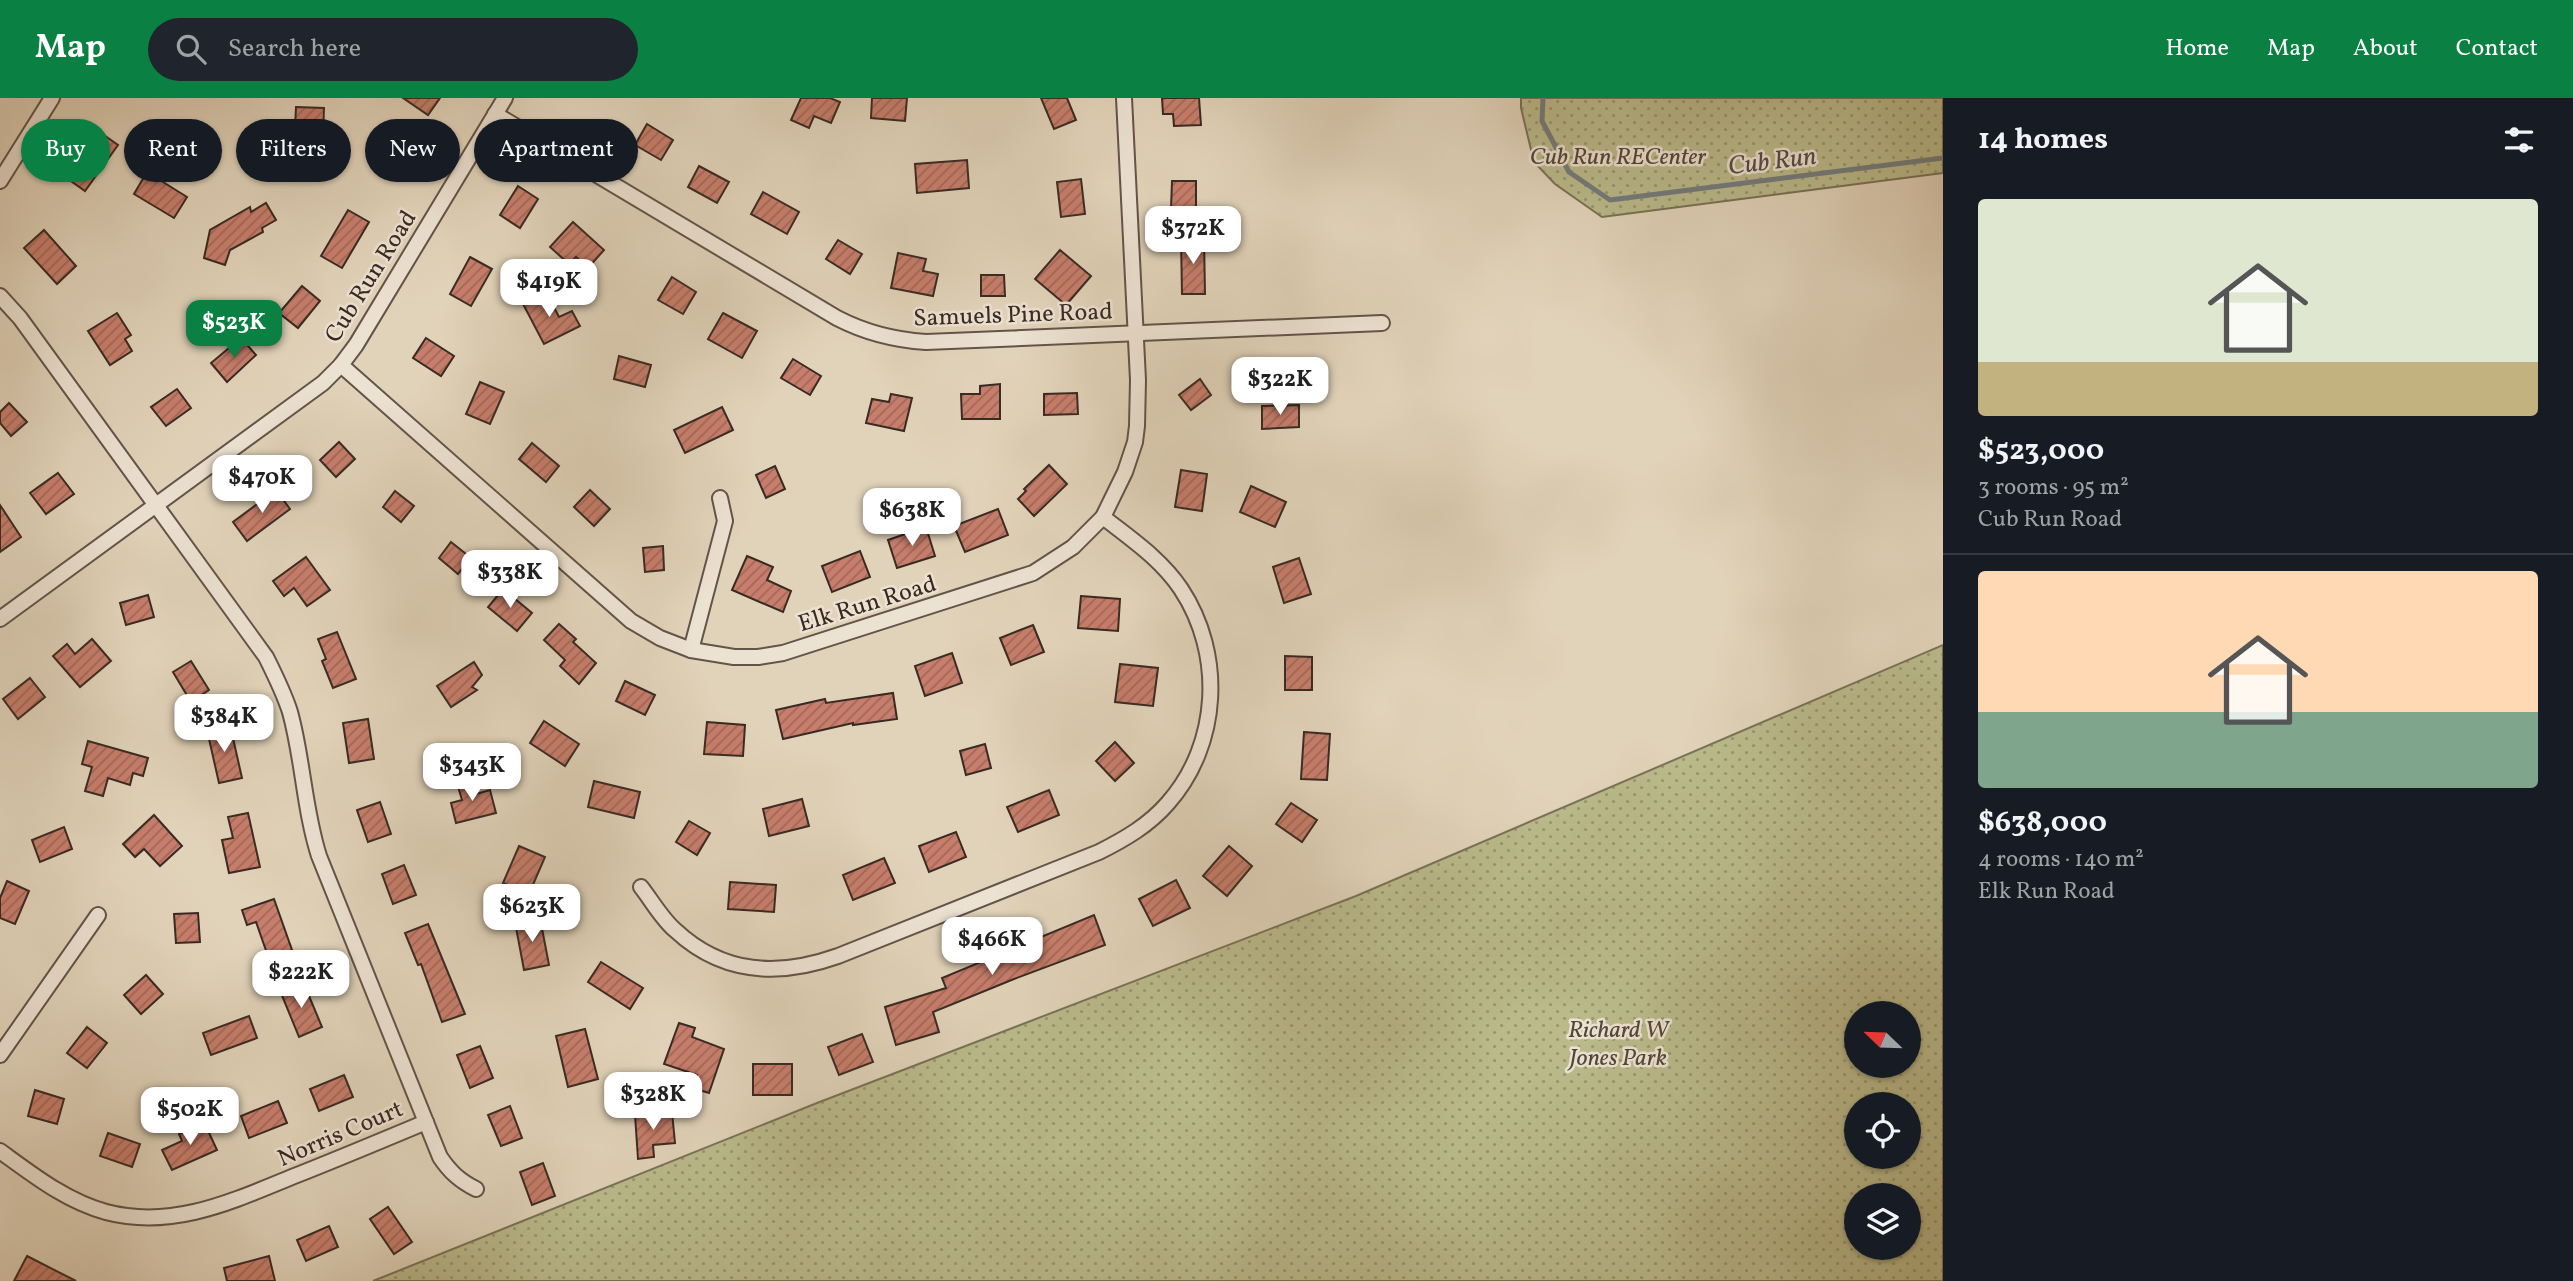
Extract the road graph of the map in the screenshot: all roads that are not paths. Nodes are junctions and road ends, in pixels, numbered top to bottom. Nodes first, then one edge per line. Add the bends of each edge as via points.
1 (52, 98) edge
2 (505, 98) edge
3 (1124, 98) edge
4 (495, 114) junction
5 (0, 181) edge
6 (0, 296) edge
7 (1382, 323) dead end
8 (1136, 334) junction
9 (341, 365) junction
10 (720, 498) dead end
11 (157, 505) junction
12 (1103, 517) junction
13 (0, 619) edge
14 (691, 650) junction
15 (641, 887) dead end
16 (98, 915) dead end
17 (0, 1055) edge
18 (426, 1122) junction
19 (0, 1151) edge
20 (476, 1189) dead end

1 - 5 street
2 - 4 street, Cub Run Road
3 - 8 street, Elk Run Road
4 - 8 street, Samuels Pine Road via 837,318 871,333 926,342
4 - 9 street, Cub Run Road
6 - 11 street
7 - 8 street, Samuels Pine Road
8 - 12 street, Elk Run Road via 1135,442
9 - 11 street, Cub Run Road
9 - 14 street, Elk Run Road via 631,621
10 - 14 street via 725,521
11 - 13 street, Cub Run Road
11 - 18 street via 266,657 279,683 290,712 319,856
12 - 14 street, Elk Run Road via 1054,561 1011,582 783,653 734,657
12 - 15 street via 1144,548 1180,587 1208,653 1210,704 1202,744 1185,779 1148,823 1099,852 838,956 788,970 763,970 716,958 672,928
16 - 17 street
18 - 19 street, Norris Court via 220,1206 170,1217 117,1214 75,1201
18 - 20 street via 450,1171

